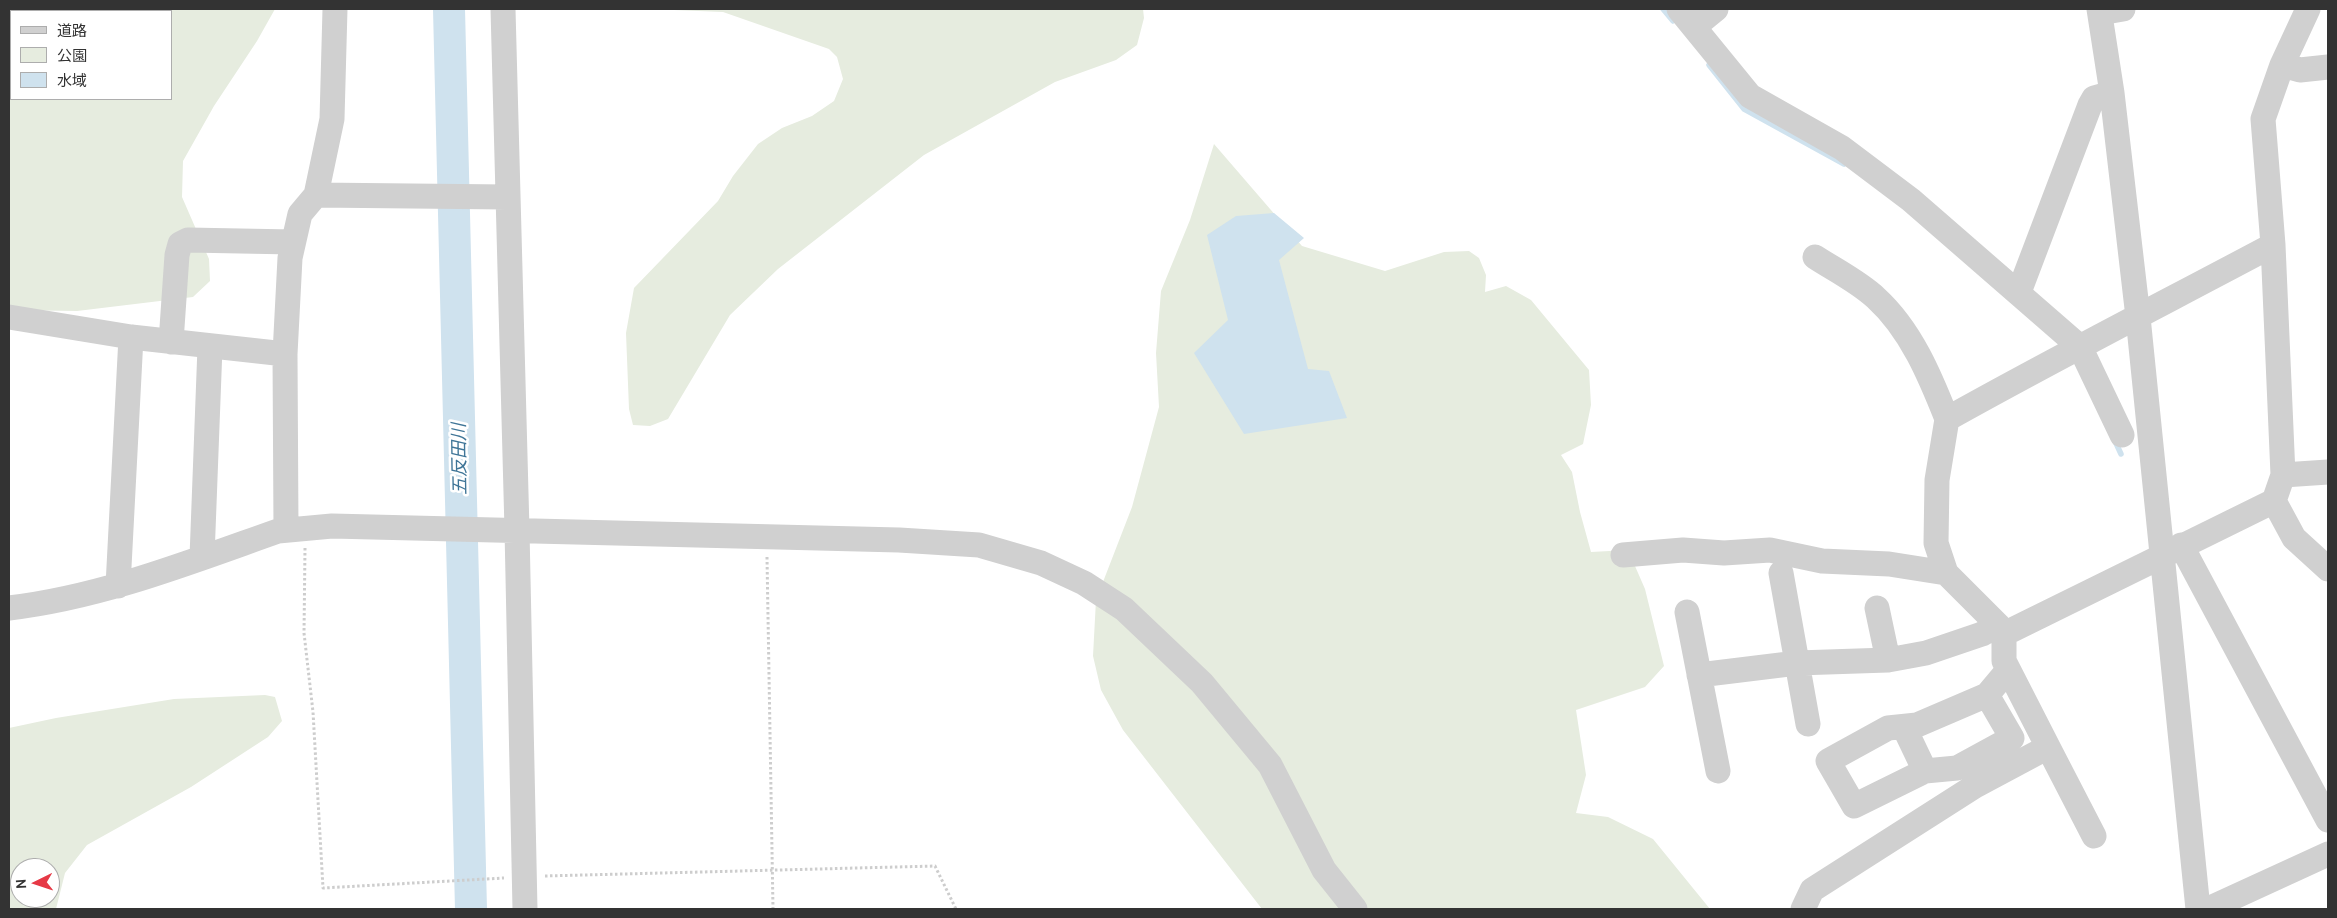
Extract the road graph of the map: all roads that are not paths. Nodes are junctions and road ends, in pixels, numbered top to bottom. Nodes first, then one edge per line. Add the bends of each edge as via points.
1 (335, 9) edge
2 (502, 9) edge
3 (1716, 9) edge
4 (2308, 9) edge
5 (2108, 10) edge
6 (1686, 18) edge
7 (2282, 65) junction
8 (2328, 67) edge
9 (2112, 94) junction
10 (316, 195) junction
11 (507, 197) junction
12 (294, 242) junction
13 (2273, 245) junction
14 (1815, 257) dead end
15 (2018, 292) junction
16 (9, 317) edge
17 (2138, 317) junction
18 (131, 337) junction
19 (171, 342) junction
20 (210, 347) junction
21 (2072, 351) junction
22 (285, 354) junction
23 (1947, 420) junction
24 (2122, 435) dead end
25 (2328, 472) edge
26 (2282, 475) junction
27 (2274, 501) junction
28 (295, 529) junction
29 (517, 530) junction
30 (2172, 550) junction
31 (1623, 554) dead end
32 (202, 557) junction
33 (2328, 570) edge
34 (1781, 573) dead end
35 (1946, 573) junction
36 (118, 586) junction
37 (9, 608) edge
38 (1877, 608) dead end
39 (1687, 612) dead end
40 (2001, 629) junction
41 (1888, 660) junction
42 (1797, 663) junction
43 (2008, 670) junction
44 (1699, 675) junction
45 (1987, 695) junction
46 (1808, 724) dead end
47 (1904, 726) junction
48 (2048, 747) junction
49 (1718, 771) dead end
50 (1926, 771) junction
51 (2320, 783) edge
52 (2328, 820) edge
53 (2094, 836) dead end
54 (2328, 854) edge
55 (525, 909) edge
56 (1355, 909) edge
57 (1803, 909) edge
58 (2198, 909) edge
59 (2208, 909) edge

1 - 10 street via 332,120
2 - 11 street
3 - 6 street
4 - 7 street
5 - 9 street
6 - 15 street via 1750,96 1842,148 1911,200
7 - 8 street via 2300,70
7 - 13 street via 2263,119
9 - 15 street via 2094,98 2090,106
9 - 17 street
10 - 11 street
10 - 12 street via 300,214
11 - 29 street
12 - 19 street via 188,240 180,244
12 - 22 street via 290,258
13 - 17 street
13 - 26 street
14 - 23 street via 1876,298 1900,327 1925,365
15 - 21 street
16 - 18 street
17 - 21 street
17 - 30 street
18 - 19 street
18 - 36 street
19 - 20 street
20 - 22 street
20 - 32 street
21 - 23 street
21 - 24 street
22 - 28 street
23 - 35 street via 1937,480 1936,543
25 - 26 street
26 - 27 street
27 - 30 street
27 - 33 street via 2294,538
28 - 29 street via 332,526
28 - 32 street
29 - 55 street
29 - 56 street via 979,545 1041,563 1084,583 1124,609 1202,683 1270,765 1324,870
30 - 40 street
30 - 51 street
30 - 58 street
31 - 35 street via 1770,550 1822,561 1889,564
32 - 36 street
34 - 42 street
35 - 40 street
36 - 37 street
38 - 41 street
39 - 44 street
40 - 41 street via 1926,653
40 - 43 street
41 - 42 street
42 - 44 street
42 - 46 street
43 - 45 street
43 - 48 street
44 - 49 street
45 - 47 street via 1918,725
45 - 50 street via 2012,738 1957,768
47 - 50 street
47 - 50 street via 1888,728 1828,761 1854,806
48 - 53 street
48 - 57 street via 1976,786 1812,890
51 - 52 street
54 - 59 street

